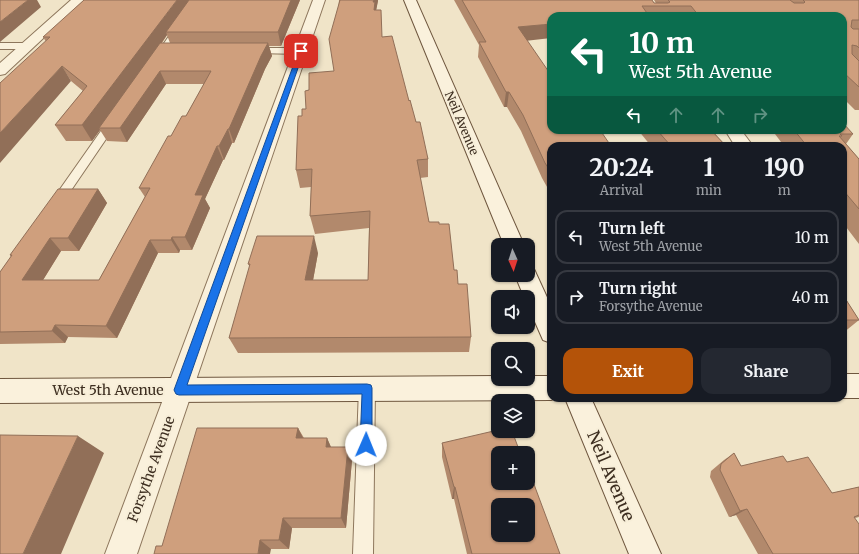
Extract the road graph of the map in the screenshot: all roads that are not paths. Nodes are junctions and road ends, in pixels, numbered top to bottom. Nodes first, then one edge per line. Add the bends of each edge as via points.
1 (78, 0) edge
2 (198, 0) edge
3 (319, 0) edge
4 (410, 0) edge
5 (0, 46) edge
6 (27, 46) junction
7 (241, 51) edge
8 (301, 51) junction
9 (149, 70) edge
10 (0, 71) edge
11 (122, 109) edge
12 (50, 212) edge
13 (511, 238) edge
14 (529, 282) edge
15 (547, 324) edge
16 (847, 386) edge
17 (859, 386) edge
18 (367, 388) junction
19 (547, 388) edge
20 (0, 390) edge
21 (179, 390) junction
22 (580, 402) edge
23 (121, 554) edge
24 (363, 554) edge
25 (645, 554) edge

1 - 6 street
2 - 9 lane via 166,51
3 - 8 street, Forsythe Avenue
4 - 13 street, Neil Avenue
5 - 6 lane
6 - 10 street
7 - 8 lane
8 - 21 street, Forsythe Avenue
11 - 12 lane
14 - 15 street
16 - 17 street
18 - 19 street, West 5th Avenue
18 - 21 street, West 5th Avenue
18 - 24 lane
20 - 21 street, West 5th Avenue
21 - 23 street, Forsythe Avenue
22 - 25 street, Neil Avenue

